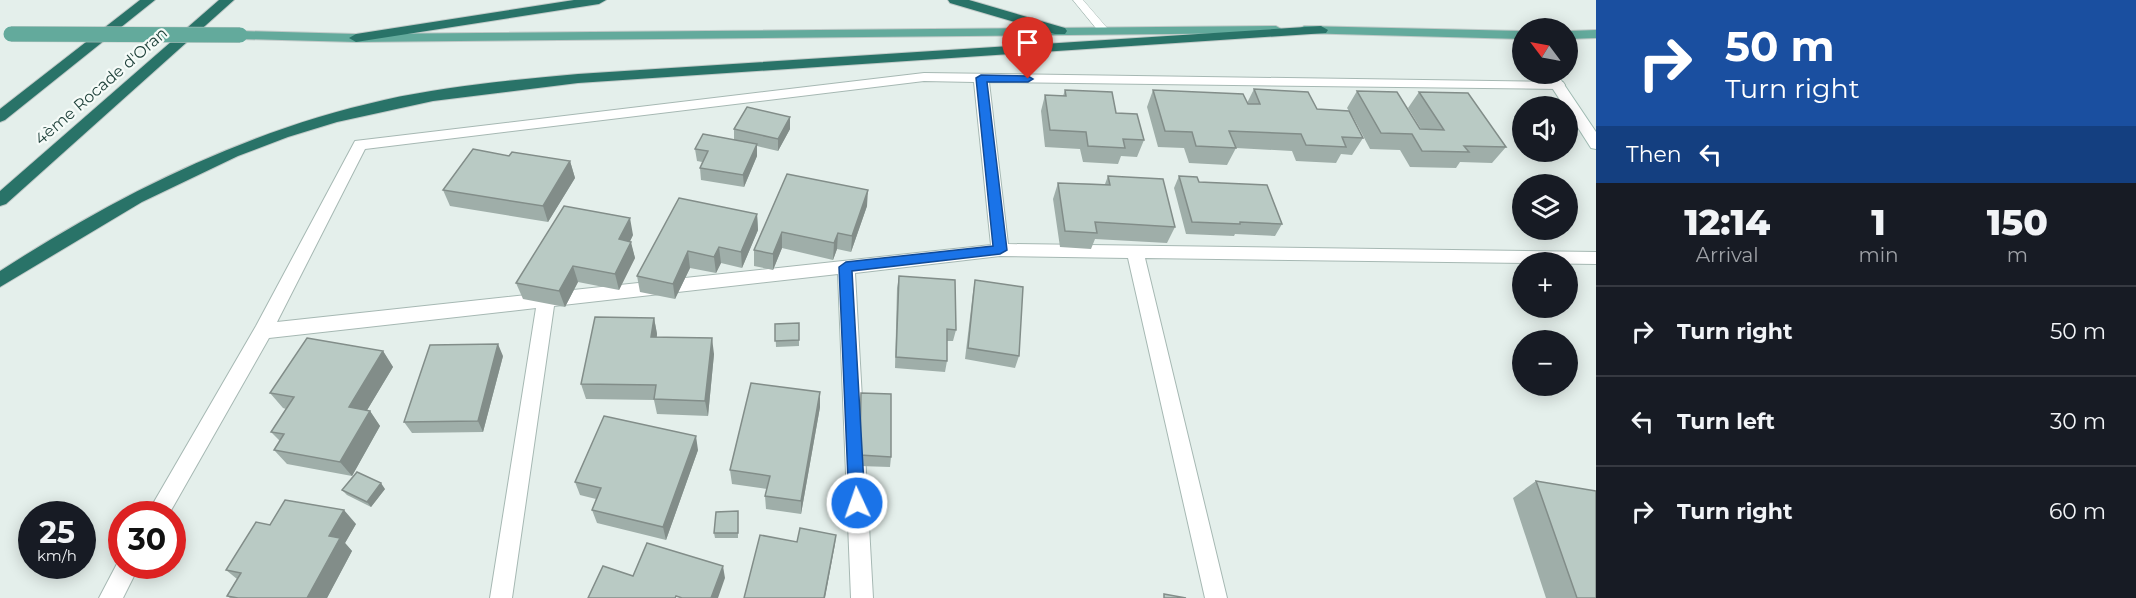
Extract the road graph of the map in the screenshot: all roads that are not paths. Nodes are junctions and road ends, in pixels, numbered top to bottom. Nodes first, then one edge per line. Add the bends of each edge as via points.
1 (148, 0) edge
2 (227, 0) edge
3 (599, 0) edge
4 (956, 0) edge
5 (1078, 0) edge
6 (1321, 30) junction
7 (1060, 31) junction
8 (1104, 31) junction
9 (5, 33) edge
10 (1578, 34) edge
11 (1596, 34) edge
12 (1512, 35) edge
13 (356, 38) junction
14 (981, 78) junction
15 (1512, 79) edge
16 (1557, 84) edge
17 (0, 117) edge
18 (1596, 144) edge
19 (0, 200) edge
20 (1000, 250) junction
21 (1135, 251) junction
22 (1596, 258) edge
23 (846, 267) junction
24 (0, 280) edge
25 (546, 300) junction
26 (263, 331) junction
27 (165, 501) edge
28 (121, 579) edge
29 (110, 598) edge
30 (501, 598) edge
31 (862, 598) edge
32 (1216, 598) edge

1 - 17 highway, 4ème Rocade d'Oran
2 - 19 highway, 4ème Rocade d'Oran
3 - 13 highway
4 - 7 highway
5 - 8 lane
6 - 8 main road
6 - 12 main road
6 - 24 highway via 935,53 521,84 429,96 330,120 227,155 107,213
7 - 8 main road
7 - 13 main road
9 - 13 main road, bridge
10 - 11 main road
14 - 15 street
14 - 20 street
14 - 26 street via 924,77 360,146
16 - 18 street
20 - 21 street
20 - 23 street
21 - 22 street
21 - 32 street
23 - 25 street
23 - 31 street
25 - 26 street
25 - 30 street
26 - 27 street
28 - 29 street

